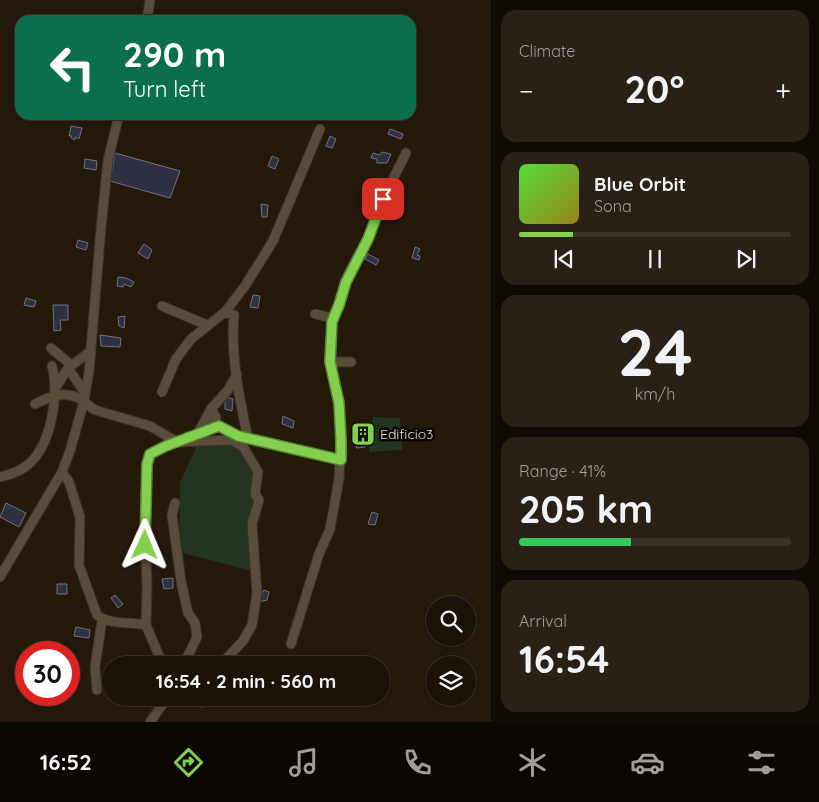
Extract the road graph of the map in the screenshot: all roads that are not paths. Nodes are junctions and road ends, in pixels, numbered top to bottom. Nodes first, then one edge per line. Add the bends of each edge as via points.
1 (150, 0) edge
2 (147, 15) edge
3 (118, 120) edge
4 (320, 129) dead end
5 (406, 153) dead end
6 (162, 306) dead end
7 (230, 313) junction
8 (315, 314) dead end
9 (332, 318) junction
10 (207, 325) junction
11 (51, 348) dead end
12 (91, 351) junction
13 (330, 362) junction
14 (351, 362) dead end
15 (52, 366) dead end
16 (70, 366) junction
17 (237, 374) junction
18 (56, 391) junction
19 (162, 392) dead end
20 (84, 397) junction
21 (35, 404) dead end
22 (211, 409) junction
23 (214, 427) junction
24 (198, 433) junction
25 (248, 439) junction
26 (177, 442) junction
27 (341, 460) junction
28 (62, 472) junction
29 (0, 477) edge
30 (174, 503) dead end
31 (0, 577) edge
32 (102, 620) junction
33 (146, 625) junction
34 (291, 644) dead end
35 (159, 656) edge
36 (188, 656) edge
37 (229, 656) edge
38 (97, 690) dead end
39 (161, 706) edge
40 (150, 722) edge

1 - 2 street
3 - 12 street via 108,160
4 - 7 street via 274,241 236,298
5 - 9 street via 368,239 351,269
6 - 10 street
7 - 10 street
7 - 17 street
8 - 9 street
9 - 13 street
10 - 19 street via 191,338 176,359
11 - 16 street
12 - 16 street
12 - 20 street
13 - 14 street
13 - 27 street via 339,403
15 - 18 street
16 - 18 street
16 - 20 street
17 - 22 street
17 - 25 street
18 - 20 street
18 - 21 street
18 - 29 street via 48,431 38,453 26,467
20 - 26 street via 90,408 150,426
20 - 28 street
22 - 23 street via 216,417
22 - 24 street
23 - 24 street
23 - 25 street via 219,426
24 - 26 street
25 - 27 street
26 - 33 street via 150,454 147,464
26 - 37 street via 233,440 244,448 258,472 255,494 259,500 252,524 257,593 252,625
27 - 34 street via 331,524
28 - 31 street
28 - 32 street via 69,482 80,517 79,565 97,616
30 - 36 street via 172,515 181,581 197,637
32 - 33 street
32 - 38 street via 95,667
33 - 35 street
39 - 40 street

